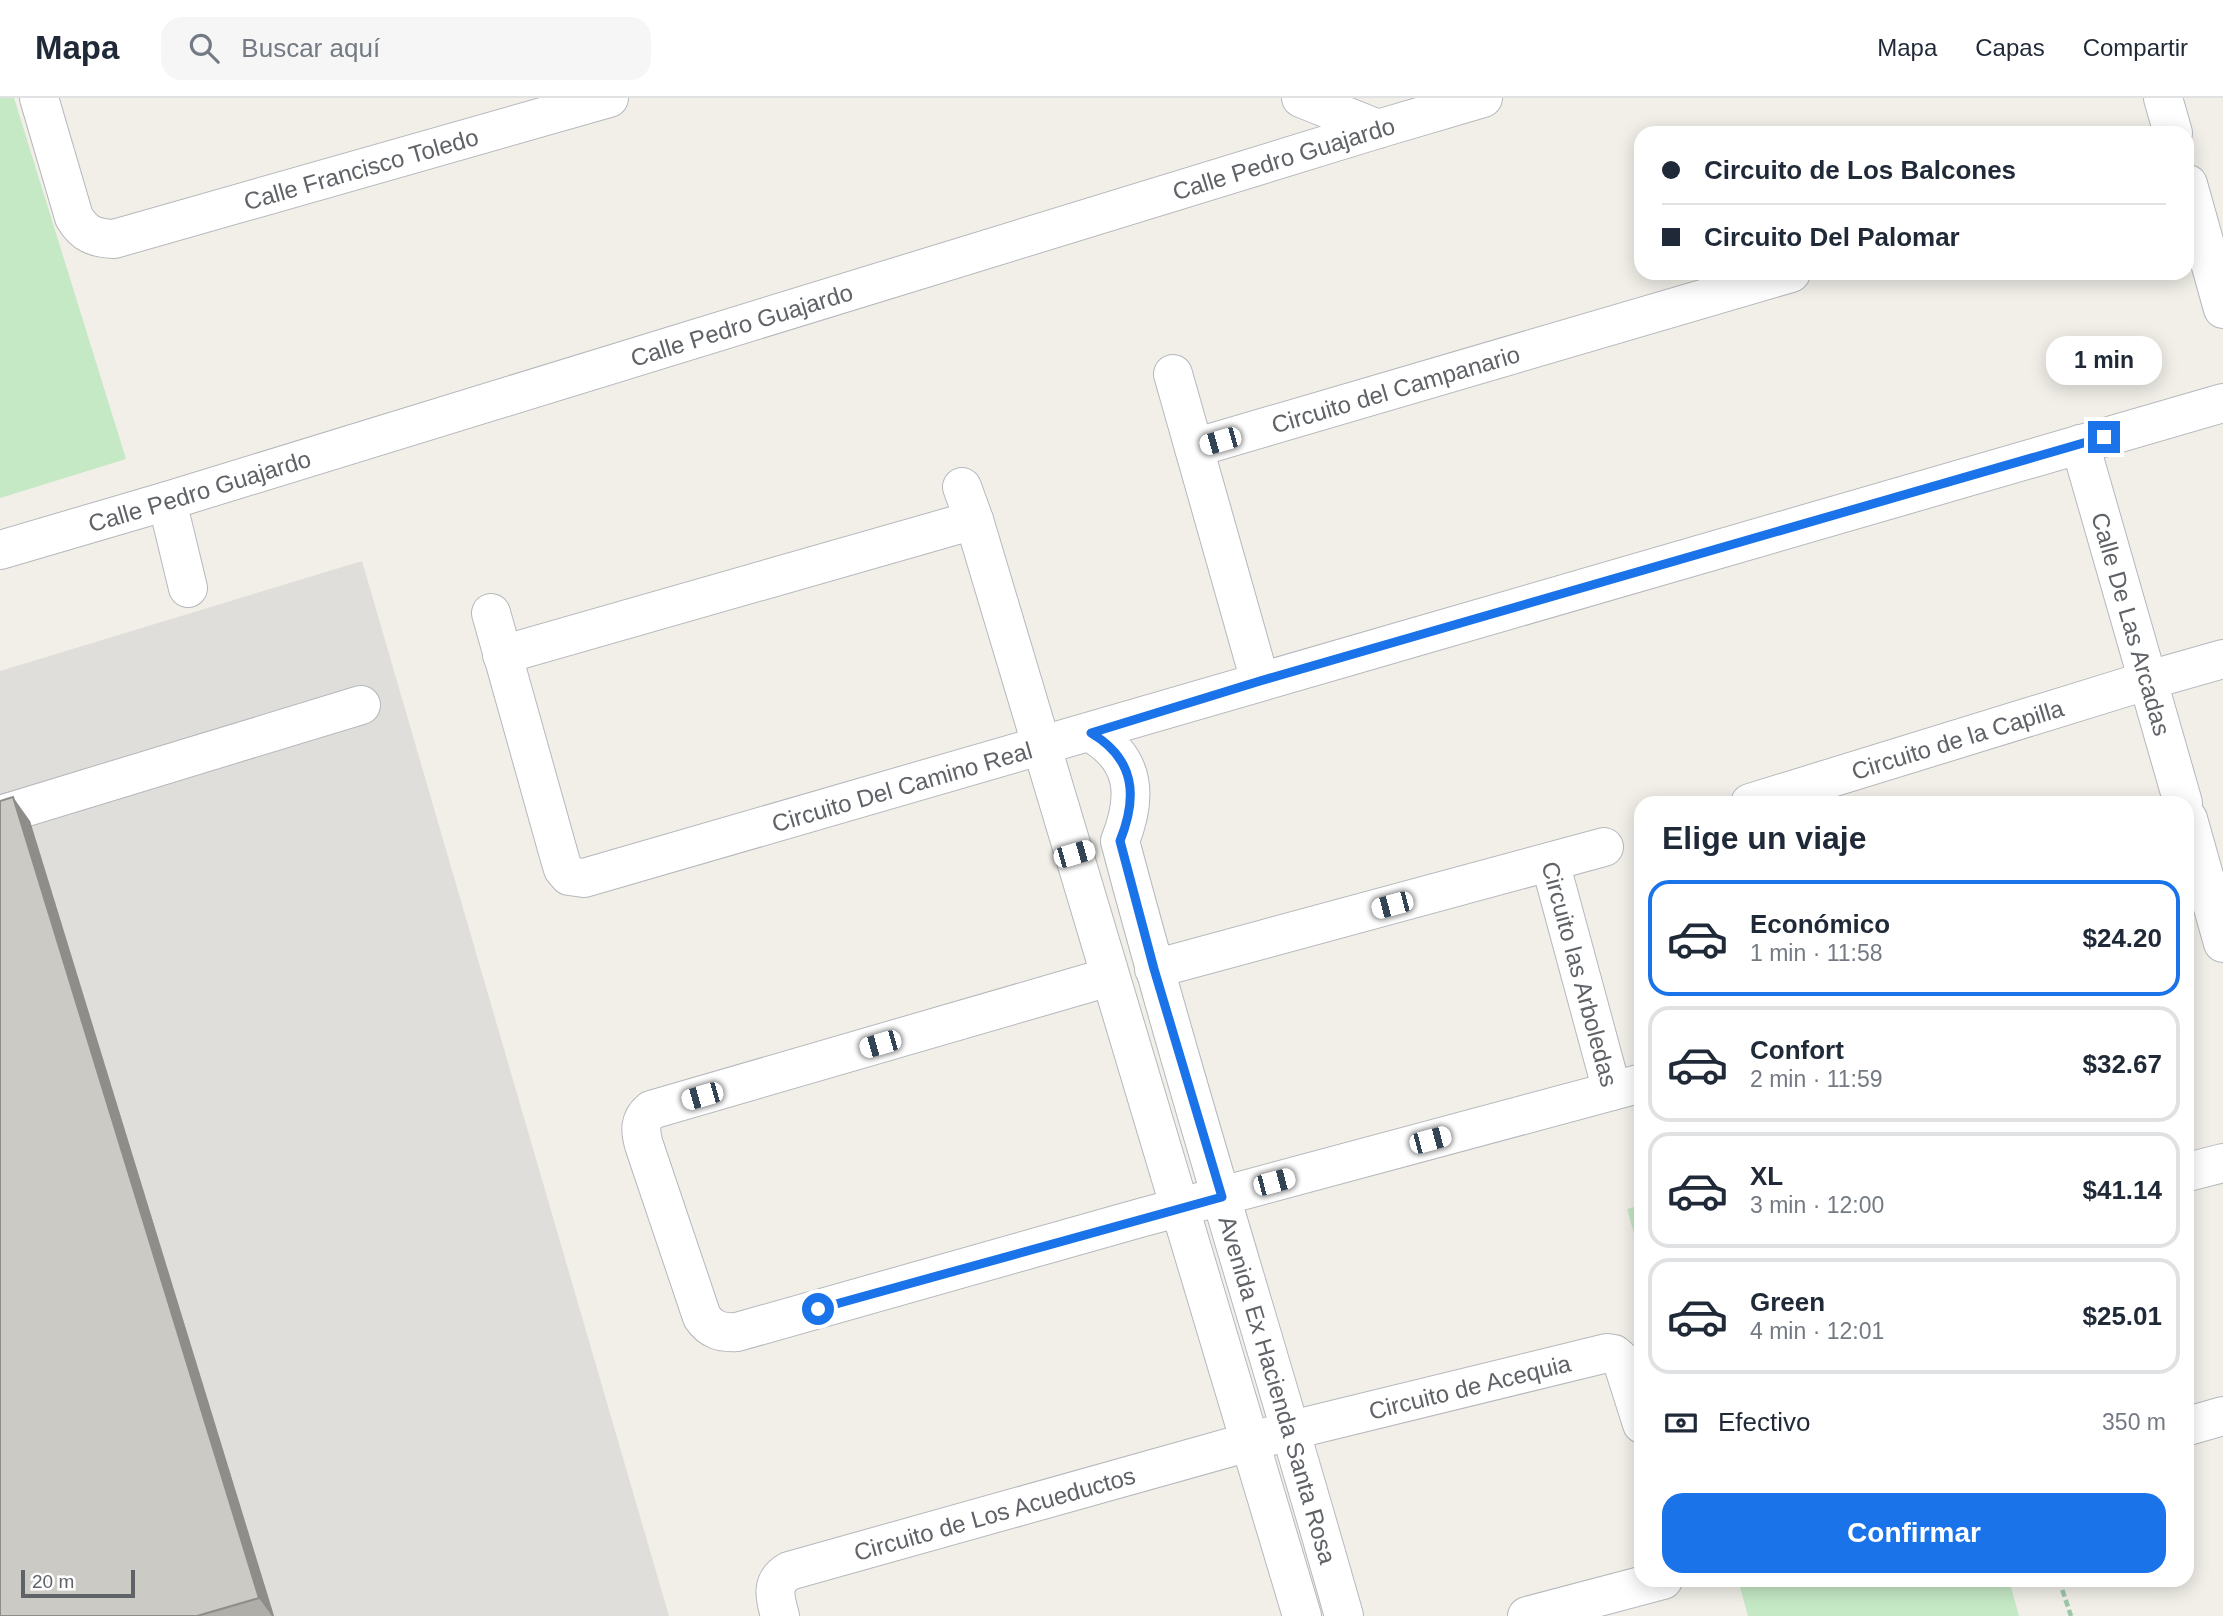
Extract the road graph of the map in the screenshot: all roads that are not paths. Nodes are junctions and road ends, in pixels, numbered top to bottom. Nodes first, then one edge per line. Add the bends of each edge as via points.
1 (39, 98) edge
2 (609, 98) edge
3 (1301, 98) edge
4 (1483, 98) edge
5 (2164, 98) edge
6 (2171, 126) edge
7 (1378, 128) junction
8 (2194, 205) edge
9 (1767, 280) edge
10 (2223, 309) edge
11 (1173, 374) dead end
12 (2223, 403) edge
13 (2080, 444) junction
14 (1194, 448) junction
15 (167, 501) junction
16 (0, 550) edge
17 (188, 587) dead end
18 (491, 613) dead end
19 (502, 655) junction
20 (2223, 659) edge
21 (2149, 680) junction
22 (1260, 681) junction
23 (361, 705) dead end
24 (1091, 733) junction
25 (1041, 747) junction
26 (1782, 796) edge
27 (2181, 796) edge
28 (0, 815) edge
29 (1120, 841) junction
30 (2194, 844) edge
31 (1604, 847) dead end
32 (1074, 854) junction
33 (1550, 862) junction
34 (2212, 920) edge
35 (1154, 969) junction
36 (1109, 977) junction
37 (1627, 1087) edge
38 (2223, 1163) edge
39 (2194, 1170) edge
40 (1222, 1197) junction
41 (1180, 1208) junction
42 (1634, 1399) edge
43 (2223, 1416) edge
44 (2194, 1424) edge
45 (1292, 1430) junction
46 (1251, 1441) junction
47 (1637, 1587) edge
48 (780, 1616) edge
49 (1302, 1616) edge
50 (1344, 1616) edge
51 (1527, 1616) edge

1 - 2 street, Calle Francisco Toledo via 74,217 82,230 97,238 114,239
3 - 7 street
4 - 7 street, Calle Pedro Guajardo
5 - 6 street
7 - 15 street, Calle Pedro Guajardo
8 - 10 street
9 - 14 street, Circuito del Campanario
11 - 14 street
12 - 13 street
13 - 21 street, Calle De Las Arcadas
13 - 22 street
14 - 22 street
15 - 16 street, Calle Pedro Guajardo
15 - 17 street
18 - 19 street
19 - 25 street, Circuito Del Camino Real via 560,859 569,876 576,878
19 - 25 street, Circuito Del Camino Real via 968,503
20 - 21 street, Circuito de la Capilla
21 - 26 street, Circuito de la Capilla
21 - 27 street, Calle De Las Arcadas
22 - 24 street
23 - 28 street
24 - 25 street
24 - 29 street, Avenida Ex Hacienda Santa Rosa via 1118,753 1129,774 1130,802
25 - 32 street, Avenida Ex Hacienda Santa Rosa
29 - 32 street
29 - 35 street, Avenida Ex Hacienda Santa Rosa
30 - 34 street
31 - 33 street
32 - 36 street, Avenida Ex Hacienda Santa Rosa
33 - 35 street, Circuito las Arboledas
33 - 37 street, Circuito las Arboledas
35 - 40 street, Avenida Ex Hacienda Santa Rosa
36 - 41 street, Avenida Ex Hacienda Santa Rosa
36 - 41 street, Circuito las Arboledas via 651,1111 640,1132 702,1317 708,1326 726,1333
37 - 40 street, Circuito las Arboledas
38 - 39 street
40 - 41 street, Circuito las Arboledas
40 - 45 street, Avenida Ex Hacienda Santa Rosa
41 - 46 street, Avenida Ex Hacienda Santa Rosa
42 - 45 street, Circuito de Acequia via 1622,1361 1607,1353
43 - 44 street
45 - 46 street, Circuito de Acequia
45 - 50 street, Avenida Ex Hacienda Santa Rosa
46 - 48 street, Circuito de Los Acueductos via 789,1571 775,1586
46 - 49 street, Avenida Ex Hacienda Santa Rosa
47 - 51 street

